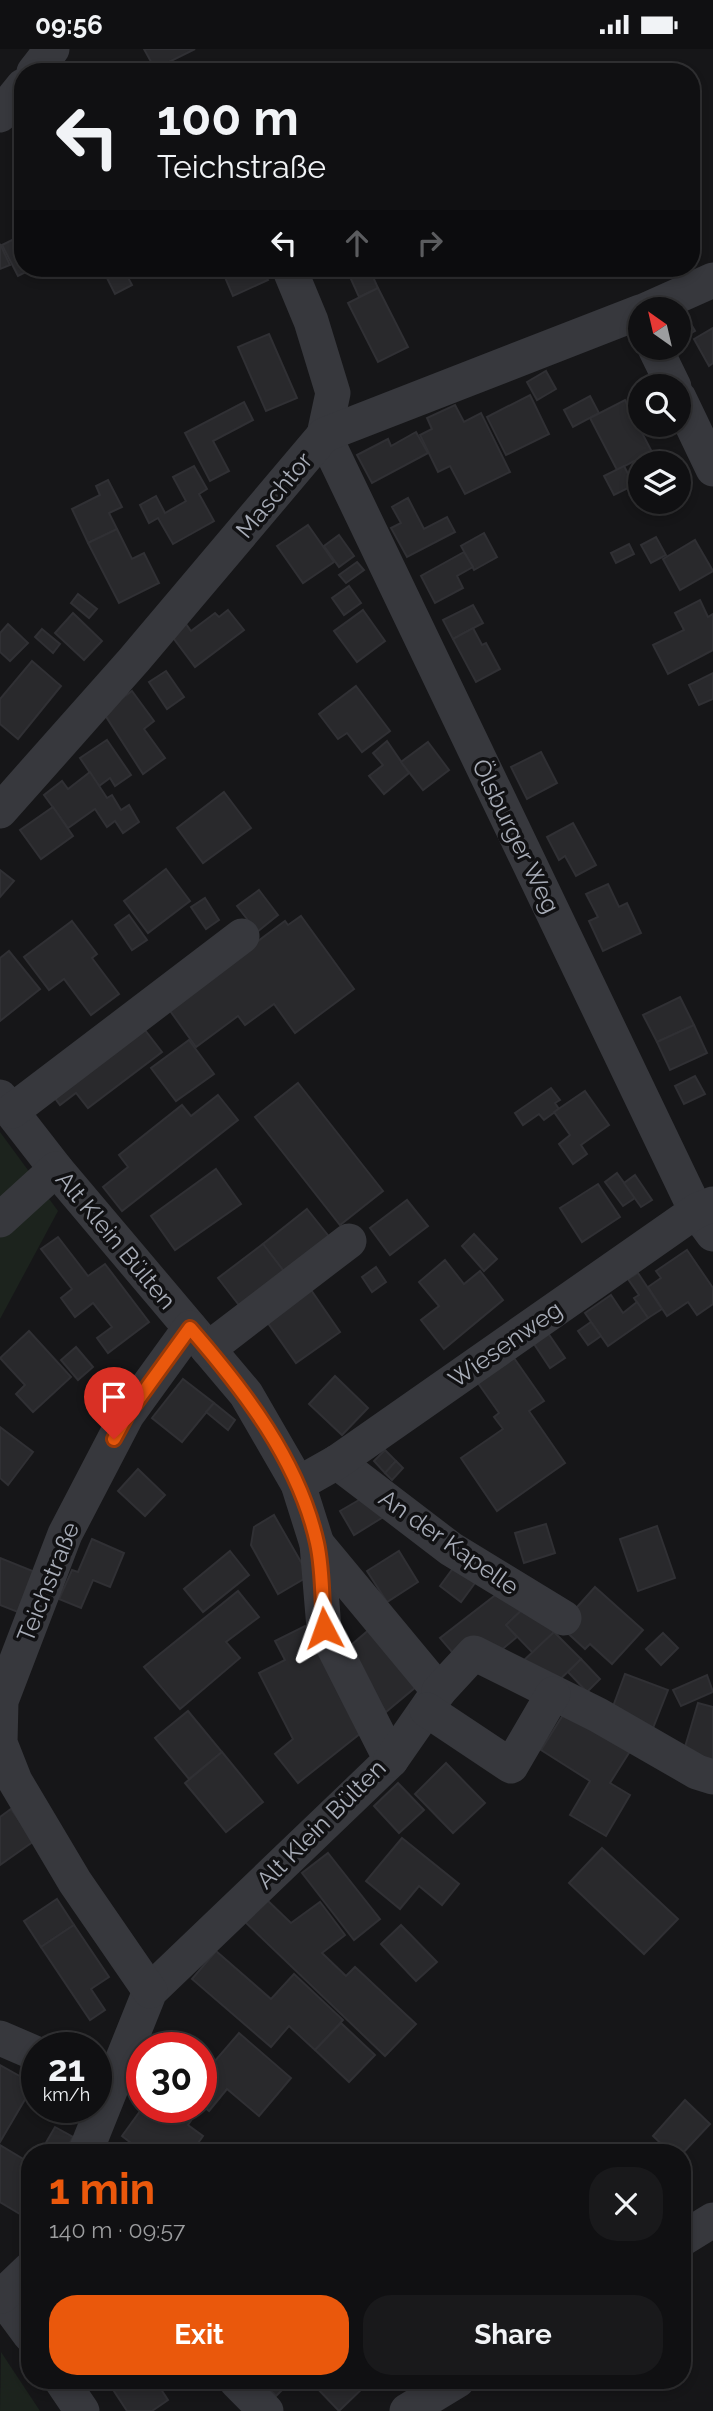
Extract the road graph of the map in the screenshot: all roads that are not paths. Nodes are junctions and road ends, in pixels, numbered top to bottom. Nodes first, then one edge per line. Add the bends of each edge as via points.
1 (52, 49) edge
2 (41, 63) edge
3 (14, 97) edge
4 (0, 115) edge
5 (293, 277) edge
6 (713, 280) edge
7 (676, 297) edge
8 (628, 318) edge
9 (691, 423) edge
10 (324, 435) junction
11 (713, 469) edge
12 (0, 811) edge
13 (242, 936) dead end
14 (6, 1104) edge
15 (56, 1169) junction
16 (707, 1217) edge
17 (0, 1220) edge
18 (349, 1241) dead end
19 (199, 1338) junction
20 (337, 1462) junction
21 (298, 1484) junction
22 (317, 1544) junction
23 (564, 1618) dead end
24 (553, 1694) junction
25 (433, 1701) junction
26 (391, 1761) junction
27 (713, 1777) edge
28 (150, 1991) junction
29 (0, 2038) edge
30 (21, 2047) edge
31 (112, 2068) edge
32 (93, 2123) edge
33 (88, 2144) edge
34 (713, 2220) edge
35 (691, 2233) edge
36 (21, 2277) edge
37 (1, 2295) edge
38 (18, 2335) edge
39 (67, 2389) edge
40 (244, 2389) edge
41 (443, 2389) edge
42 (82, 2411) edge
43 (266, 2411) edge
44 (407, 2411) edge

1 - 2 street
3 - 4 street
5 - 10 street via 333,393
6 - 7 street, Maschtor
8 - 10 street, Maschtor
9 - 11 street
10 - 12 street, Maschtor
10 - 16 street, Ölsburger Weg
13 - 14 street
14 - 15 street, Alt Klein Bülten
15 - 17 street
15 - 19 street, Alt Klein Bülten
16 - 20 street, Wiesenweg
18 - 19 street, Teichstraße
19 - 21 street, Alt Klein Bülten via 246,1394
19 - 28 street, Teichstraße via 127,1415 65,1534 1,1700 0,1743 15,1781 75,1882
20 - 21 street, Wiesenweg
20 - 23 street, An der Kapelle via 451,1549
21 - 22 street, Alt Klein Bülten
22 - 25 street
22 - 26 street, Alt Klein Bülten via 324,1628
24 - 25 street via 474,1653
24 - 25 street via 511,1766
24 - 27 street
25 - 26 street
26 - 28 street, Alt Klein Bülten
28 - 31 street, Alt Klein Bülten
29 - 30 street
32 - 33 street, Alt Klein Bülten
34 - 35 street
36 - 37 street
37 - 38 street
39 - 42 street
40 - 43 street
41 - 44 street

